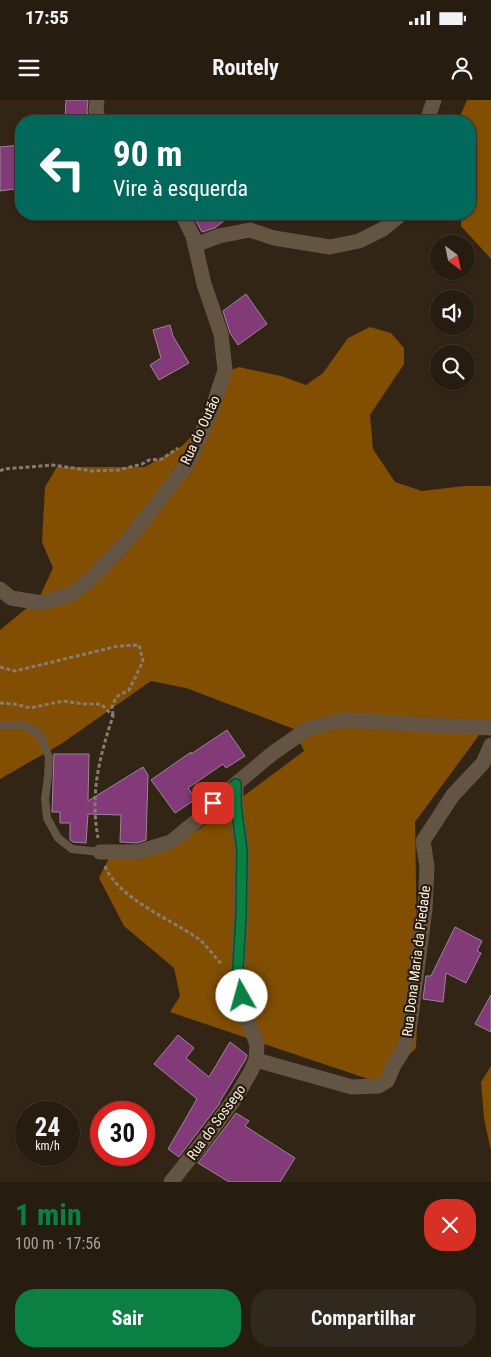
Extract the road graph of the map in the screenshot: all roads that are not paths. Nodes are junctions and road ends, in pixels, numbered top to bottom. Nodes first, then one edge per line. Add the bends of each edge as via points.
1 (97, 100) edge
2 (434, 100) edge
3 (97, 115) edge
4 (429, 115) edge
5 (185, 220) edge
6 (395, 220) edge
7 (195, 245) junction
8 (0, 589) edge
9 (0, 726) edge
10 (491, 728) edge
11 (491, 745) edge
12 (236, 784) junction
13 (100, 852) joint
14 (256, 1060) junction
15 (171, 1182) edge

1 - 3 street
2 - 4 street
5 - 7 street, Rua do Outão
6 - 7 street via 359,241 330,247 274,238 250,230 218,236
7 - 8 street, Rua do Outão via 221,334 225,370 212,410 188,462 130,538 91,580 70,595 42,603 11,598
9 - 13 lane via 24,726 40,735 49,757 45,799 47,818 58,838 72,849
10 - 12 street via 346,720 309,728
11 - 14 street, Rua Dona Maria da Piedade via 483,764 453,795 423,841 427,867 425,909 410,1024 404,1048 387,1080 379,1086 352,1087
12 - 13 street via 171,842 138,852
12 - 14 street via 242,851 238,968 243,1007 257,1045
14 - 15 street, Rua do Sossego via 236,1097

